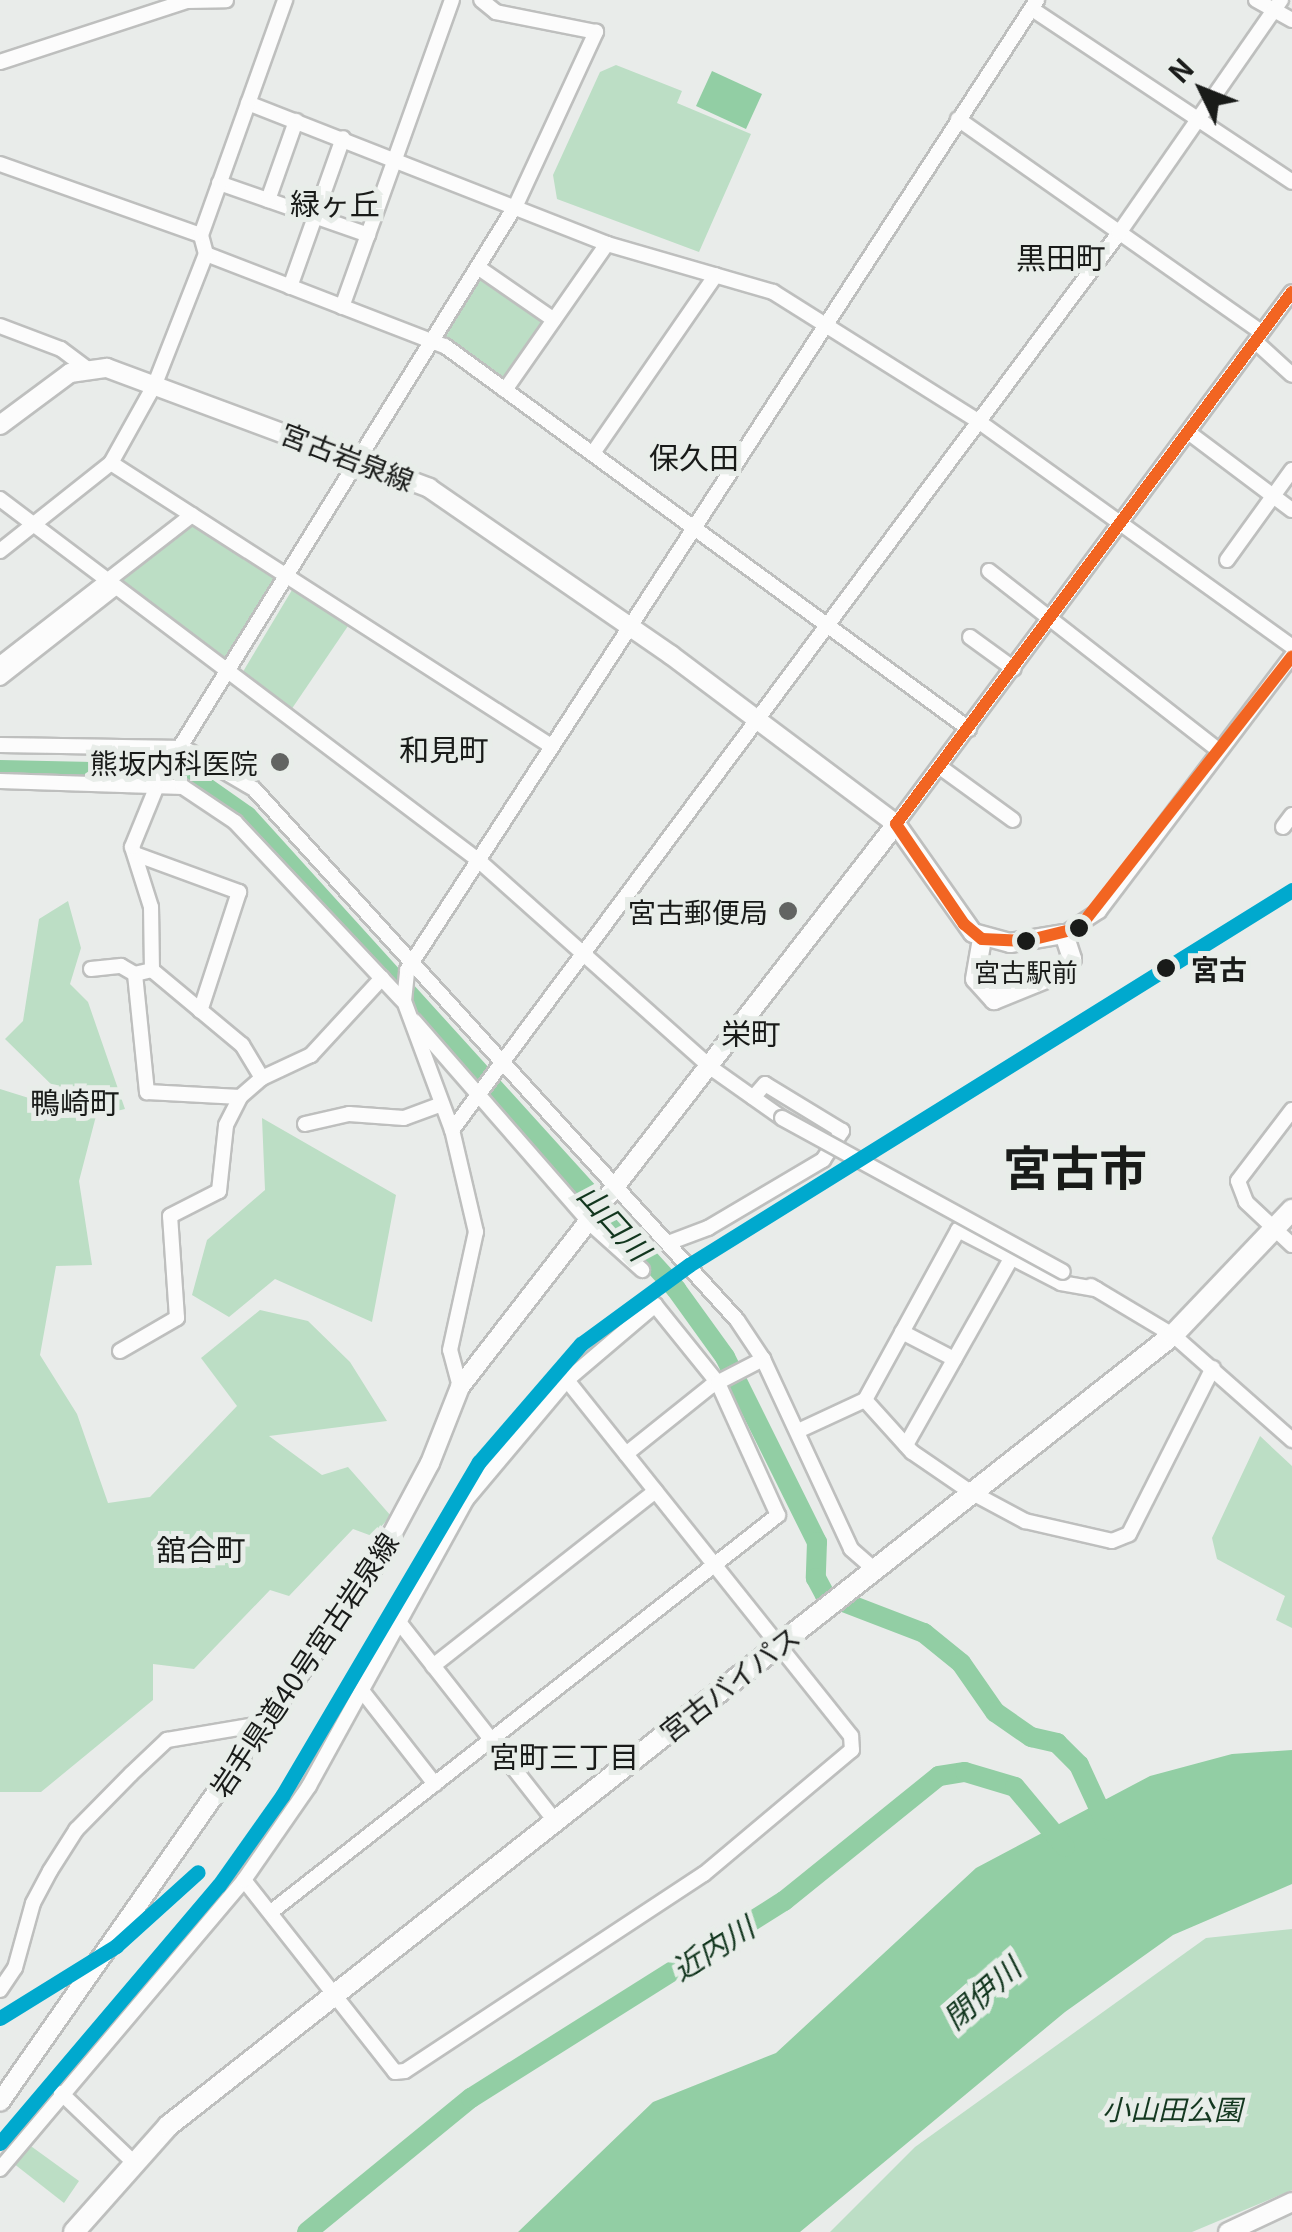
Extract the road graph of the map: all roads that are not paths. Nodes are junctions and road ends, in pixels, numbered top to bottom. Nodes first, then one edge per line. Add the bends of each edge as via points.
1 (226, 0) edge
2 (285, 0) edge
3 (452, 0) edge
4 (481, 0) edge
5 (1256, 0) edge
6 (1034, 4) edge
7 (1278, 5) edge
8 (1292, 20) edge
9 (0, 62) edge
10 (248, 103) junction
11 (958, 119) junction
12 (296, 121) junction
13 (1200, 121) junction
14 (343, 138) junction
15 (396, 157) junction
16 (0, 164) edge
17 (1292, 182) edge
18 (219, 183) junction
19 (268, 200) junction
20 (516, 205) junction
21 (315, 217) junction
22 (1119, 234) junction
23 (368, 235) junction
24 (201, 236) junction
25 (607, 244) junction
26 (206, 254) junction
27 (479, 268) junction
28 (716, 275) junction
29 (290, 286) junction
30 (1292, 292) edge
31 (342, 307) junction
32 (554, 320) junction
33 (826, 320) junction
34 (0, 326) edge
35 (1259, 337) junction
36 (434, 342) junction
37 (86, 368) junction
38 (1292, 375) edge
39 (155, 384) junction
40 (506, 390) junction
41 (978, 421) junction
42 (0, 425) edge
43 (1192, 435) junction
44 (592, 453) junction
45 (362, 459) junction
46 (111, 463) junction
47 (1292, 470) edge
48 (1274, 495) junction
49 (0, 500) edge
50 (1292, 510) edge
51 (192, 515) junction
52 (32, 524) junction
53 (694, 526) junction
54 (1122, 527) junction
55 (0, 550) edge
56 (1227, 560) dead end
57 (989, 571) dead end
58 (289, 577) junction
59 (111, 583) junction
60 (1052, 620) junction
61 (629, 626) junction
62 (828, 628) junction
63 (970, 637) dead end
64 (1292, 647) edge
65 (1292, 656) edge
66 (0, 664) edge
67 (1014, 669) junction
68 (230, 675) junction
69 (0, 678) edge
70 (758, 722) junction
71 (969, 730) junction
72 (0, 745) edge
73 (552, 746) junction
74 (182, 751) junction
75 (1219, 752) junction
76 (940, 767) junction
77 (0, 781) edge
78 (160, 781) junction
79 (1013, 820) dead end
80 (896, 824) junction
81 (134, 854) junction
82 (478, 860) junction
83 (1064, 934) junction
84 (982, 939) junction
85 (586, 954) junction
86 (410, 966) junction
87 (91, 969) dead end
88 (152, 970) junction
89 (135, 974) junction
90 (382, 978) junction
91 (402, 996) junction
92 (200, 1010) junction
93 (410, 1017) junction
94 (501, 1066) junction
95 (710, 1068) junction
96 (262, 1078) junction
97 (482, 1090) junction
98 (240, 1097) junction
99 (753, 1098) junction
100 (442, 1104) junction
101 (1292, 1110) edge
102 (306, 1124) dead end
103 (452, 1130) junction
104 (616, 1193) junction
105 (1292, 1210) edge
106 (594, 1220) junction
107 (1274, 1229) junction
108 (668, 1243) junction
109 (1292, 1245) edge
110 (1012, 1256) junction
111 (642, 1270) dead end
112 (1096, 1289) junction
113 (902, 1332) junction
114 (1173, 1334) junction
115 (120, 1351) dead end
116 (954, 1359) junction
117 (756, 1362) junction
118 (1213, 1368) junction
119 (567, 1380) junction
120 (724, 1380) junction
121 (460, 1387) junction
122 (865, 1400) junction
123 (798, 1431) junction
124 (1292, 1440) edge
125 (906, 1445) junction
126 (626, 1454) junction
127 (656, 1490) junction
128 (969, 1491) junction
129 (714, 1565) junction
130 (874, 1569) junction
131 (398, 1622) junction
132 (776, 1645) junction
133 (433, 1666) junction
134 (364, 1692) junction
135 (262, 1724) junction
136 (491, 1740) junction
137 (435, 1784) junction
138 (555, 1820) junction
139 (244, 1880) junction
140 (271, 1912) junction
141 (0, 1990) edge
142 (331, 1994) junction
143 (61, 2093) junction
144 (0, 2102) edge
145 (131, 2160) junction
146 (0, 2168) edge
147 (1292, 2202) edge
148 (74, 2232) edge
149 (1228, 2232) edge

1 - 9 street via 187,0
2 - 10 street
3 - 15 street
4 - 20 street via 496,12 596,32
5 - 7 street
6 - 11 street
6 - 13 street
7 - 8 street
7 - 13 street
10 - 12 street
10 - 18 street
11 - 22 street
11 - 33 street
12 - 14 street
12 - 19 street
13 - 17 street
13 - 22 street
14 - 15 street
14 - 21 street
15 - 20 street
15 - 23 street
16 - 24 street
18 - 19 street
18 - 24 street
19 - 21 street
20 - 25 street
20 - 27 street
21 - 23 street
21 - 29 street
22 - 35 street
22 - 41 street
23 - 31 street
24 - 26 street
25 - 28 street
25 - 32 street
26 - 29 street
26 - 39 street
27 - 32 street
27 - 36 street
28 - 33 street via 774,292
28 - 44 street
29 - 31 street
30 - 35 street
31 - 36 street
32 - 40 street
33 - 41 street
33 - 53 street
34 - 37 street via 61,348
35 - 38 street
35 - 43 street
36 - 40 street
36 - 45 street
37 - 39 main road, 宮古岩泉線
37 - 42 main road via 54,382
39 - 45 main road, 宮古岩泉線
39 - 46 street
40 - 44 street
41 - 54 street
41 - 62 street
43 - 48 street
43 - 54 street
44 - 53 street
45 - 58 street
45 - 61 main road, 宮古岩泉線 via 459,505
46 - 51 street
46 - 52 street
47 - 48 street
48 - 50 street
48 - 56 street
49 - 52 street
51 - 58 street
51 - 59 street
52 - 55 street
52 - 59 street
53 - 61 street
53 - 62 street
54 - 60 street
54 - 64 street
57 - 60 street
58 - 68 street
58 - 73 street
59 - 66 street
59 - 68 street
59 - 69 street
60 - 67 street
60 - 75 street
61 - 70 main road, 宮古岩泉線
61 - 73 street
62 - 70 street
62 - 71 street
63 - 67 street
65 - 75 street
67 - 71 street
68 - 74 street
68 - 82 street
70 - 80 main road
70 - 85 street
71 - 76 street
72 - 74 street
73 - 82 street
74 - 78 street
74 - 86 street via 254,789
75 - 83 street via 1099,910
76 - 79 street
76 - 80 street
77 - 78 street
78 - 81 street
78 - 90 street via 183,787 235,822
80 - 84 main road via 964,924
80 - 95 main road, 岩手県道40号宮古岩泉線
81 - 88 street via 151,907
81 - 92 street via 239,892
82 - 85 street
82 - 86 street
83 - 84 main road via 1010,943
83 - 84 main road via 1068,966 1008,999 987,998 975,978
85 - 94 street
85 - 95 street
86 - 91 street
86 - 94 street
87 - 89 street via 121,966
88 - 89 street
88 - 92 street
89 - 98 street via 147,1092
90 - 91 street
90 - 96 street via 311,1055
91 - 93 street
92 - 96 street via 242,1046
93 - 97 street
93 - 100 street
94 - 97 street
94 - 104 street
95 - 99 street
95 - 104 main road, 岩手県道40号宮古岩泉線
96 - 98 street
97 - 103 street
97 - 106 street
98 - 115 street via 226,1124 219,1191 170,1216 177,1318
99 - 108 street via 765,1084 842,1131 823,1160 708,1228
99 - 112 street, bridge
100 - 102 street via 404,1118 349,1114
100 - 103 street
101 - 107 street via 1238,1182 1239,1194
103 - 121 street via 476,1232 450,1350
104 - 106 main road, 岩手県道40号宮古岩泉線
104 - 108 street
105 - 107 highway, 宮古バイパス
106 - 111 street
106 - 121 main road, 岩手県道40号宮古岩泉線
107 - 109 street
107 - 114 highway, 宮古バイパス
108 - 117 street
110 - 112 street via 1061,1283
110 - 113 street via 958,1230
110 - 116 street
112 - 114 street
113 - 116 street
113 - 122 street
114 - 118 street
114 - 128 highway, 宮古バイパス
116 - 125 street
117 - 120 street
117 - 123 street
118 - 124 street
118 - 128 street via 1123,1538 1025,1521
119 - 120 street via 655,1305
119 - 126 street
119 - 131 street via 466,1499
120 - 126 street
120 - 129 street via 778,1515
121 - 135 main road, 岩手県道40号宮古岩泉線 via 430,1462 376,1564
122 - 123 street
122 - 125 street
123 - 130 street via 851,1549
125 - 128 street
126 - 127 street
127 - 129 street
127 - 133 street
128 - 130 highway, 宮古バイパス
129 - 132 street
129 - 136 street
130 - 132 highway, 宮古バイパス
131 - 133 street
131 - 134 street
132 - 138 highway, 宮古バイパス
132 - 142 street via 851,1736 852,1750 741,1846 405,2071 395,2072
133 - 136 street
134 - 137 street
134 - 139 street
135 - 141 street via 167,1740 131,1774 76,1830 50,1872 32,1903 15,1968
135 - 144 main road, 岩手県道40号宮古岩泉線
136 - 137 street
136 - 138 street
137 - 140 street
138 - 142 highway, 宮古バイパス
139 - 140 street
139 - 143 street
140 - 142 street
142 - 145 highway, 宮古バイパス
143 - 145 street
143 - 146 street
145 - 148 highway, 宮古バイパス
147 - 149 main road

